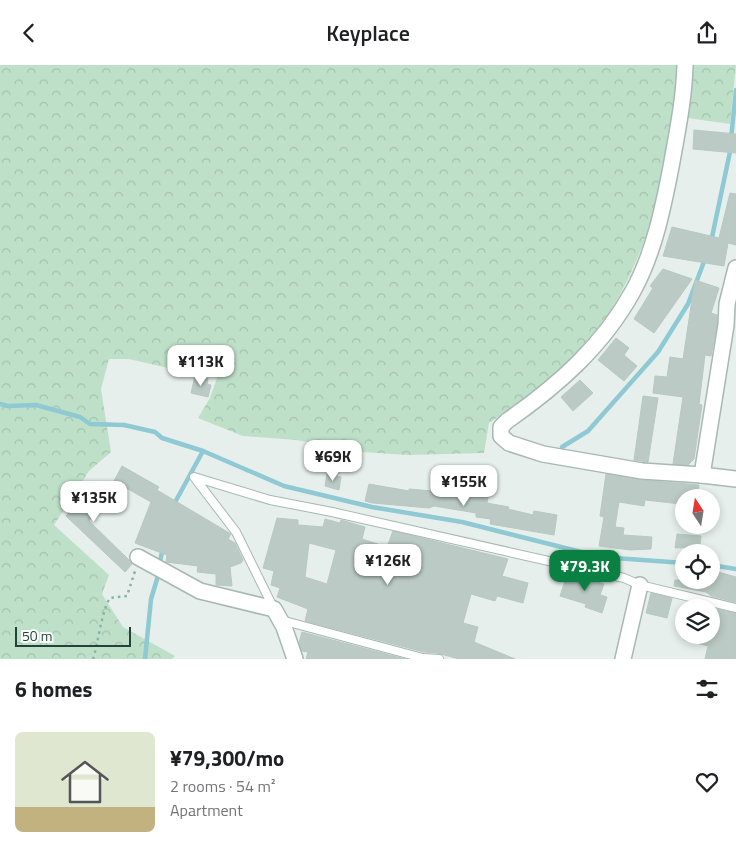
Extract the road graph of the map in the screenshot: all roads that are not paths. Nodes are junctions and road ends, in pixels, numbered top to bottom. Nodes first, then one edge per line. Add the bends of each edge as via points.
1 (685, 65) edge
2 (736, 268) edge
3 (702, 475) junction
4 (736, 479) edge
5 (138, 557) road end
6 (640, 585) junction
7 (736, 608) edge
8 (278, 615) junction
9 (295, 659) edge
10 (439, 659) edge
11 (623, 659) edge

1 - 3 street via 680,119 660,216 646,263 633,291 579,364 549,391 507,421 501,427 501,436 509,443 543,453 642,471
2 - 3 street via 727,304
3 - 4 street
5 - 8 street via 200,591
6 - 7 lane
6 - 8 lane via 624,578 270,500 194,477 236,532
6 - 11 street
8 - 9 street
8 - 10 lane via 424,658

